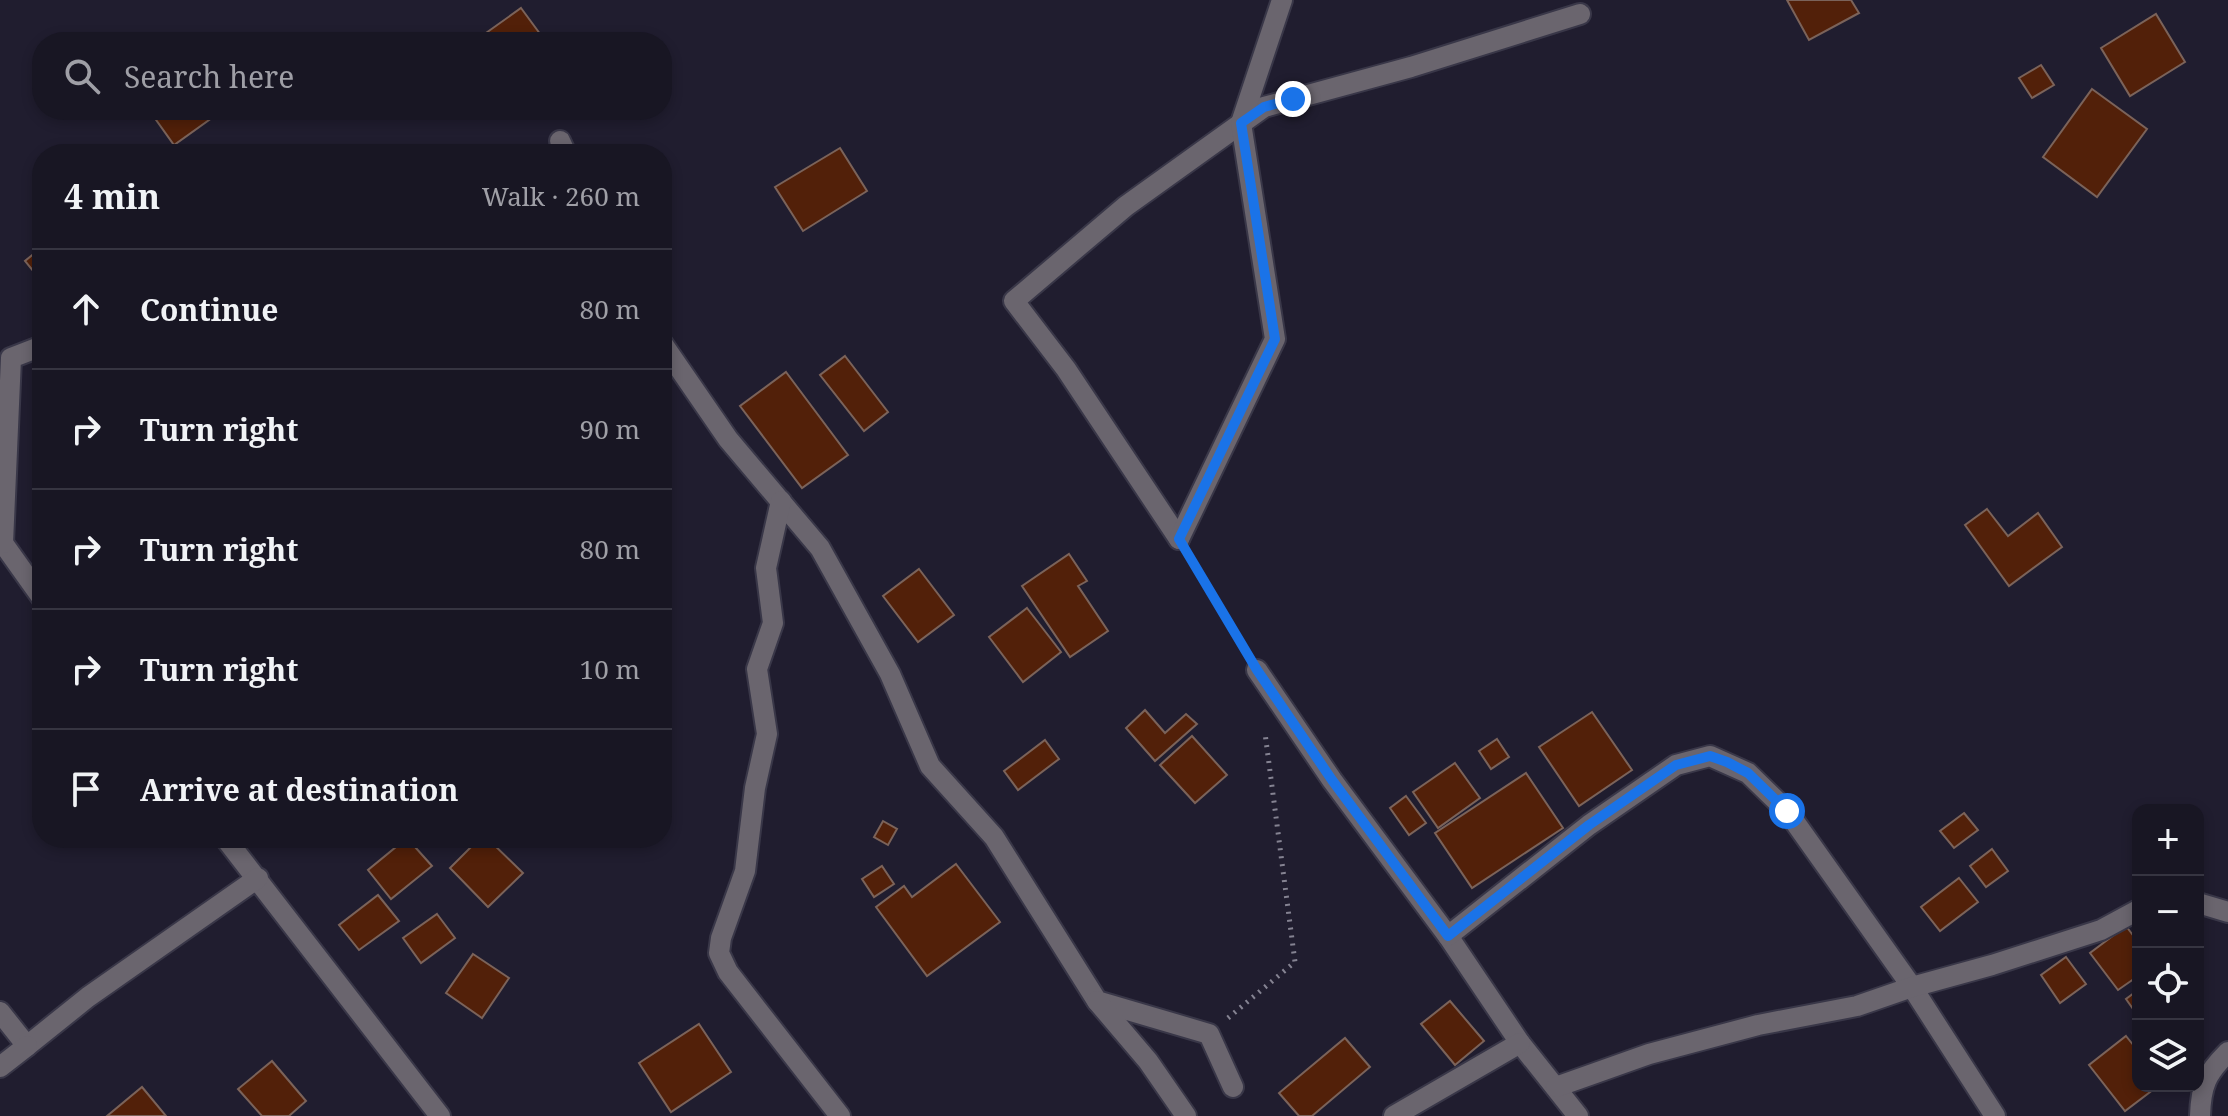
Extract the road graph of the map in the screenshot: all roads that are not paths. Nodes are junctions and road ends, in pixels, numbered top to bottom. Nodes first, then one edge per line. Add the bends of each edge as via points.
1 (1282, 0) edge
2 (1580, 14) dead end
3 (1241, 123) junction
4 (32, 350) edge
5 (672, 358) edge
6 (781, 501) junction
7 (1, 541) edge
8 (32, 584) edge
9 (1257, 670) road end
10 (233, 848) edge
11 (258, 878) junction
12 (2204, 905) edge
13 (2228, 912) edge
14 (2132, 913) edge
15 (1448, 936) junction
16 (1912, 987) junction
17 (1097, 1001) junction
18 (0, 1012) edge
19 (1520, 1043) junction
20 (27, 1046) junction
21 (2228, 1052) edge
22 (0, 1067) edge
23 (1233, 1087) dead end
24 (1556, 1087) junction
25 (440, 1116) edge
26 (840, 1116) edge
27 (1186, 1116) edge
28 (1394, 1116) edge
29 (1578, 1116) edge
30 (1995, 1116) edge
31 (2200, 1116) edge

1 - 3 street
2 - 3 street via 1264,107
3 - 3 street via 1126,206 1014,301 1179,539 1275,339
4 - 7 street via 11,358
5 - 6 street via 728,439
6 - 17 street via 820,548 890,674 930,766 994,837
6 - 26 street via 766,568 773,623 757,669 767,734 745,871 719,953 728,972
7 - 8 street
9 - 15 street
10 - 11 street
11 - 20 street
11 - 25 street
12 - 13 street
14 - 16 street via 2101,930
15 - 16 street via 1664,773 1710,756 1748,773 1787,811
15 - 19 street
16 - 24 street via 1857,1006 1649,1054
16 - 30 street
17 - 23 street via 1209,1034
17 - 27 street
18 - 20 street
19 - 24 street
19 - 28 street
20 - 22 street
21 - 31 street via 2201,1090
24 - 29 street

